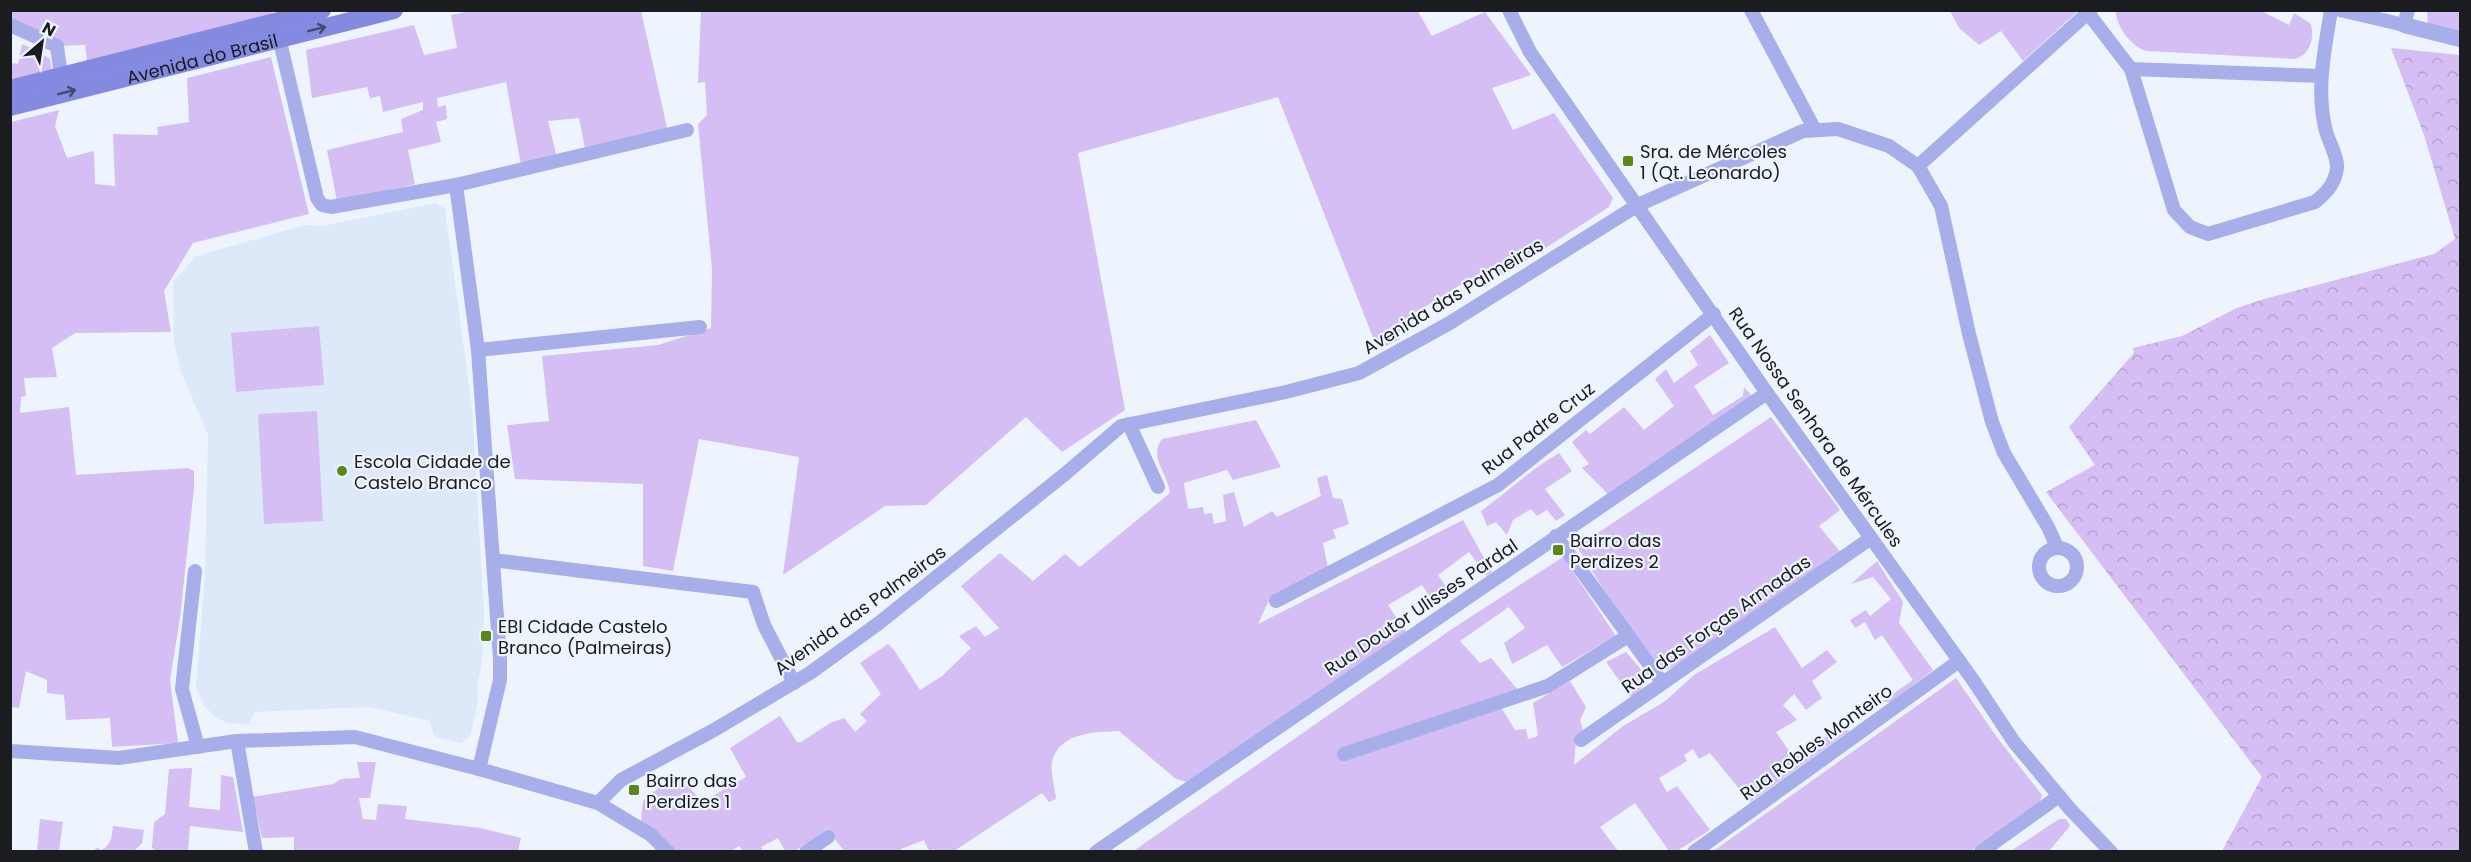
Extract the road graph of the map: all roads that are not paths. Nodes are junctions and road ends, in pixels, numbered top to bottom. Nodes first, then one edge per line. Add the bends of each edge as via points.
1 (322, 10) edge
2 (394, 10) edge
3 (1509, 10) edge
4 (1751, 10) edge
5 (2331, 10) edge
6 (2340, 10) edge
7 (2089, 12) edge
8 (2406, 18) edge
9 (10, 25) edge
10 (278, 30) junction
11 (2460, 39) edge
12 (2131, 69) junction
13 (61, 76) junction
14 (2321, 76) junction
15 (10, 89) edge
16 (10, 106) edge
17 (687, 130) dead end
18 (1815, 130) junction
19 (1918, 166) junction
20 (456, 185) junction
21 (1638, 205) junction
22 (1714, 314) junction
23 (700, 327) dead end
24 (478, 350) junction
25 (1767, 393) junction
26 (1130, 424) junction
27 (1158, 487) dead end
28 (1556, 536) junction
29 (1871, 538) junction
30 (2057, 547) dead end
31 (493, 560) junction
32 (195, 571) dead end
33 (1276, 601) dead end
34 (1628, 636) junction
35 (1959, 661) junction
36 (1662, 682) junction
37 (794, 683) junction
38 (1581, 740) dead end
39 (237, 741) junction
40 (198, 747) junction
41 (10, 751) edge
42 (1344, 754) dead end
43 (479, 769) junction
44 (2059, 796) junction
45 (598, 803) junction
46 (828, 837) dead end
47 (256, 852) edge
48 (668, 852) edge
49 (807, 852) edge
50 (1096, 852) edge
51 (1694, 852) edge
52 (1981, 852) edge
53 (2111, 852) edge

1 - 10 main road, Avenida do Brasil
10 -> 2 main road, Avenida do Brasil
3 - 21 street, Rua Nossa Senhora de Mércules via 1530,52
4 - 18 street
5 - 14 street
6 - 8 street
7 - 12 street
7 - 19 street
8 - 11 street
9 - 13 street via 57,46
10 - 13 main road, Avenida do Brasil
16 -> 10 main road, Avenida do Brasil
10 - 20 street via 317,198 322,205 331,207
12 - 14 street
12 - 14 street via 2174,210 2190,226 2208,234 2315,202 2334,182 2337,165 2324,127
13 - 15 main road, Avenida do Brasil
17 - 20 street
18 - 19 street, Avenida das Palmeiras via 1838,129 1889,147
18 - 21 street, Avenida das Palmeiras via 1803,130
19 - 30 street via 1941,206 1992,422 2004,453
20 - 24 street
21 - 22 street, Rua Nossa Senhora de Mércules
21 - 26 street, Avenida das Palmeiras via 1448,324 1359,373
22 - 25 street, Rua Nossa Senhora de Mércules
22 - 33 street, Rua Padre Cruz via 1498,484
23 - 24 street
24 - 31 street
25 - 28 street, Rua Doutor Ulisses Pardal
25 - 29 street, Rua Nossa Senhora de Mércules
26 - 27 street
26 - 37 street, Avenida das Palmeiras via 1121,426 879,623
28 - 34 street
28 - 50 street, Rua Doutor Ulisses Pardal
29 - 35 street, Rua Nossa Senhora de Mércules
29 - 36 street, Rua das Forças Armadas
31 - 37 street via 753,592 764,625
31 - 43 street via 500,680
32 - 40 street via 182,689
34 - 36 street
34 - 42 street via 1548,686
35 - 44 street, Rua Nossa Senhora de Mércules via 2014,742
35 - 51 street, Rua Robles Monteiro
36 - 38 street, Rua das Forças Armadas
37 - 45 street, Avenida das Palmeiras via 621,780
39 - 40 street
39 - 43 street via 355,736
39 - 47 street
40 - 41 street via 119,758
43 - 45 street
44 - 52 street
44 - 53 street, Rua Nossa Senhora de Mércules
45 - 48 street via 651,835
46 - 49 street

